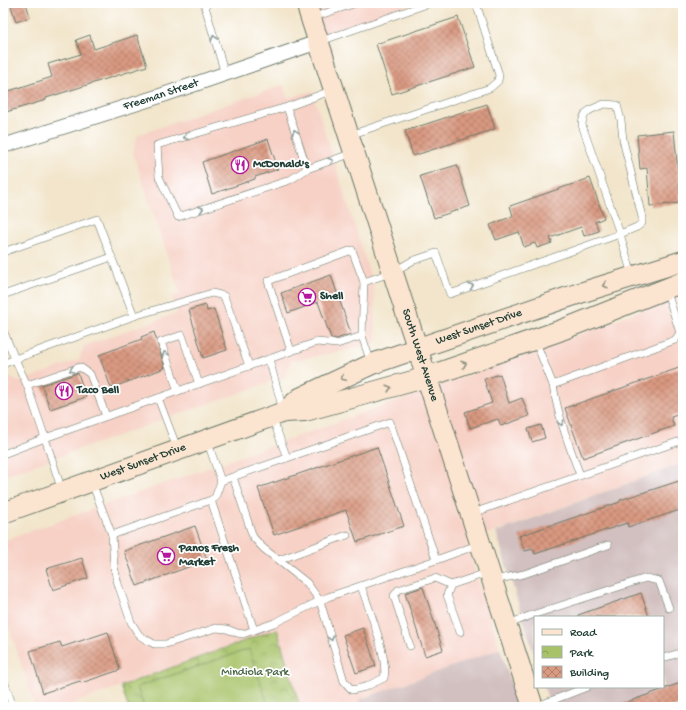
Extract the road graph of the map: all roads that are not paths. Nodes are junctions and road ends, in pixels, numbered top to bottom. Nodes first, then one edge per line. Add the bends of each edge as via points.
1 (204, 3) edge
2 (356, 3) edge
3 (430, 3) edge
4 (476, 3) edge
5 (309, 11) edge
6 (318, 42) junction
7 (224, 74) junction
8 (334, 90) junction
9 (287, 108) junction
10 (352, 144) junction
11 (3, 146) edge
12 (307, 169) junction
13 (620, 234) junction
14 (3, 252) edge
15 (112, 257) junction
16 (683, 261) edge
17 (393, 272) junction
18 (632, 276) junction
19 (364, 282) junction
20 (674, 286) edge
21 (3, 296) edge
22 (134, 316) junction
23 (3, 330) edge
24 (682, 335) edge
25 (362, 336) junction
26 (535, 339) junction
27 (418, 348) junction
28 (292, 351) junction
29 (15, 359) junction
30 (269, 359) junction
31 (3, 364) edge
32 (372, 364) junction
33 (249, 366) junction
34 (427, 377) junction
35 (199, 384) junction
36 (26, 385) junction
37 (553, 385) junction
38 (178, 391) junction
39 (158, 398) junction
40 (278, 414) junction
41 (106, 416) junction
42 (45, 438) junction
43 (206, 440) junction
44 (683, 440) edge
45 (177, 450) junction
46 (3, 454) edge
47 (287, 458) junction
48 (580, 476) junction
49 (233, 477) junction
50 (91, 481) junction
51 (221, 481) junction
52 (62, 492) junction
53 (211, 500) junction
54 (3, 513) edge
55 (470, 514) junction
56 (112, 535) junction
57 (347, 535) dead end
58 (480, 544) junction
59 (608, 545) dead end
60 (279, 560) junction
61 (436, 560) junction
62 (491, 576) junction
63 (451, 585) junction
64 (361, 586) junction
65 (320, 601) junction
66 (669, 608) dead end
67 (506, 625) junction
68 (254, 630) junction
69 (460, 632) dead end
70 (410, 646) dead end
71 (683, 652) edge
72 (664, 658) edge
73 (3, 678) edge
74 (583, 688) edge
75 (13, 707) edge
76 (534, 707) edge

7 -> 1 lane
2 - 5 lane
3 - 6 lane
4 - 10 lane via 499,75 498,81 490,88
5 - 6 main road, South West Avenue
6 - 7 street, Freeman Street
6 - 8 main road, South West Avenue
7 - 11 street, Freeman Street
8 - 9 lane
8 - 10 main road, South West Avenue
12 -> 9 lane
9 -> 12 lane via 157,146 160,177 178,217 290,180
12 -> 10 lane
10 - 17 main road, South West Avenue
13 - 13 lane via 582,125 587,111 604,104 617,105 642,217 642,223 637,227
17 -> 13 lane via 412,261 436,253 450,294
13 - 18 lane
14 - 15 lane via 97,219
15 - 21 lane
15 - 22 lane
16 - 18 main road, West Sunset Drive
17 - 19 lane
17 - 27 main road, South West Avenue
18 -> 27 main road, West Sunset Drive
19 - 25 lane
19 - 28 lane via 352,250 268,281
20 - 24 lane
20 - 26 main road, West Sunset Drive
22 - 29 lane
22 - 33 lane via 212,293 224,296
23 - 29 lane
24 - 37 lane via 676,340
25 - 28 lane via 337,344 317,342
25 - 32 lane
34 -> 26 main road, West Sunset Drive
26 - 37 lane
27 - 32 main road, West Sunset Drive
27 - 34 main road, South West Avenue
28 - 30 lane
29 - 31 lane
29 - 36 lane
30 - 33 lane
30 - 40 lane
32 -> 40 main road, West Sunset Drive via 300,398
33 - 35 lane
40 -> 34 main road, West Sunset Drive via 305,412
34 - 55 main road, South West Avenue
35 - 38 lane
38 -> 35 lane via 161,342 182,334
41 -> 36 lane via 90,374 80,367
36 - 42 lane
37 -> 48 lane via 566,438
38 - 39 lane
39 - 41 lane
39 - 45 lane
40 - 43 main road, West Sunset Drive
40 - 47 lane
41 - 42 lane
42 - 46 lane
42 - 52 lane
43 - 45 main road, West Sunset Drive
43 - 51 lane
44 - 48 lane
45 - 50 main road, West Sunset Drive
47 - 49 lane
47 - 61 lane via 390,422
48 - 55 lane
49 - 51 lane
49 - 60 lane via 253,536 263,548
50 - 52 main road, West Sunset Drive
50 - 56 lane
51 - 53 lane via 215,498
52 - 54 main road, West Sunset Drive
53 - 56 lane
53 - 68 lane
55 - 58 main road, South West Avenue
56 - 68 lane via 118,584 134,629 145,639 154,644 166,644 212,628 227,629 240,634
57 - 60 lane
58 - 61 lane
58 - 62 main road, South West Avenue
59 - 62 lane via 524,574
60 - 65 lane via 307,583
61 - 64 lane
62 - 63 lane
62 - 67 main road, South West Avenue
63 - 69 lane via 446,595
63 - 70 lane via 435,578 398,590 394,596
64 - 65 lane
65 -> 64 lane via 344,681 352,690 365,687 384,678 386,671 380,642
65 - 68 lane
66 - 67 lane via 659,581 646,578
67 - 76 main road, South West Avenue
71 - 72 lane
73 - 75 lane
74 - 76 lane

